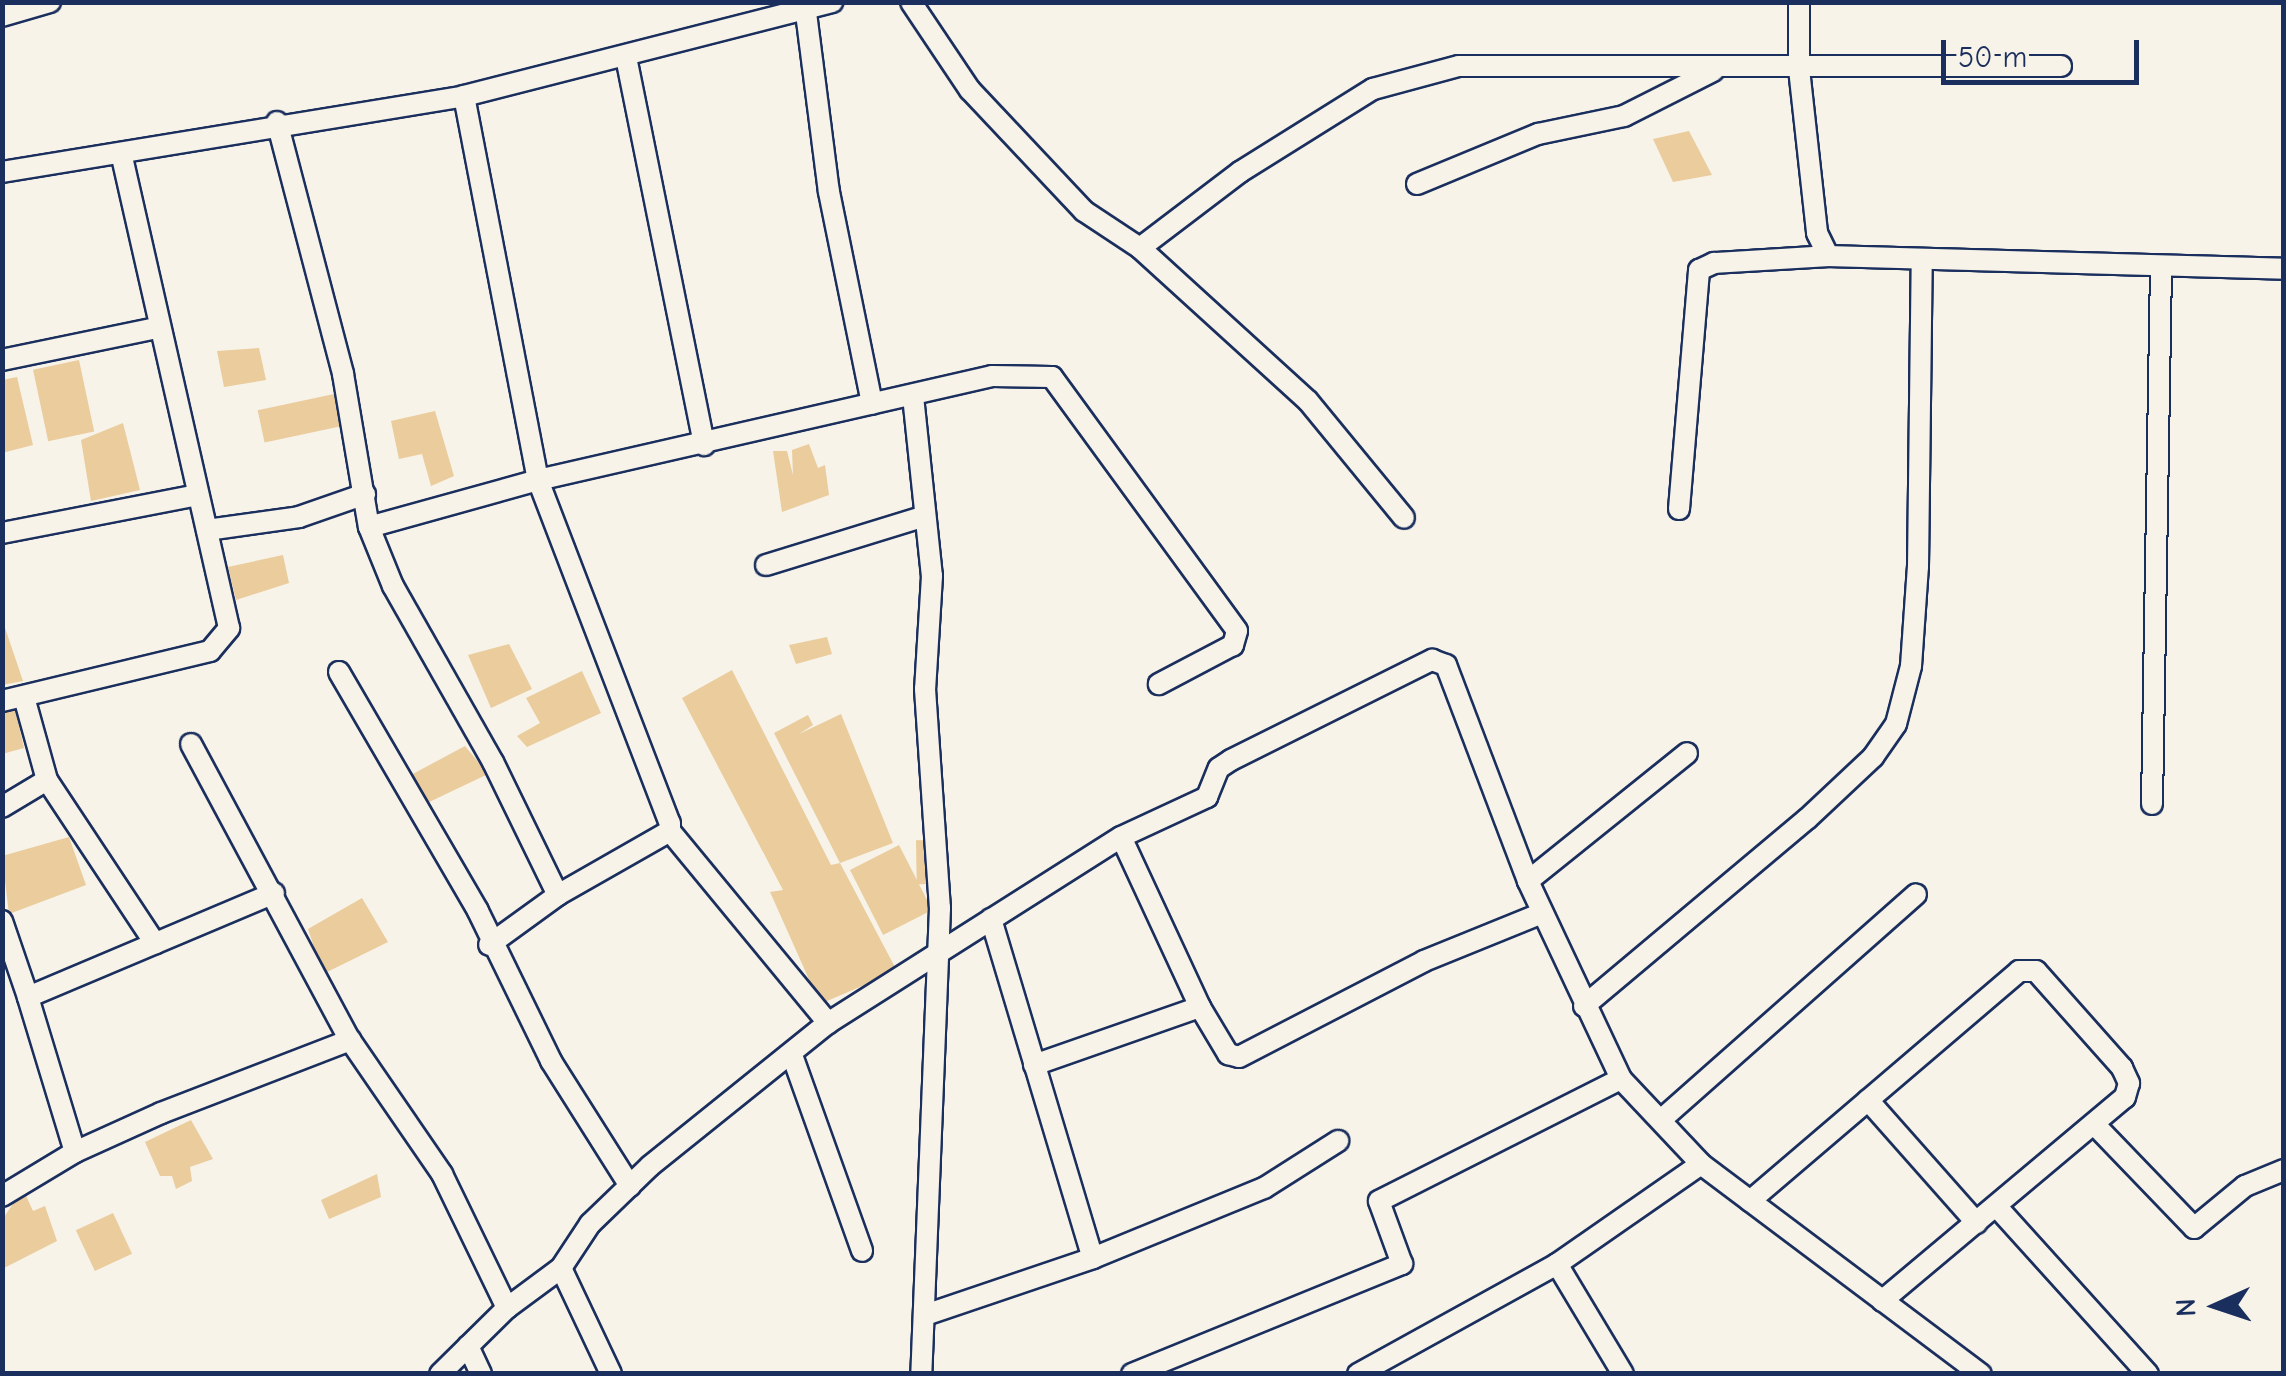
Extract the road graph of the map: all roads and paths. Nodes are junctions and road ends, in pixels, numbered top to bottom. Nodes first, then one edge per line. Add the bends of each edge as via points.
1 (50, 2) edge
2 (832, 2) edge
3 (911, 2) edge
4 (1798, 2) edge
5 (806, 13) junction
6 (2, 16) edge
7 (626, 57) junction
8 (2061, 66) dead end
9 (1720, 68) junction
10 (1799, 69) junction
11 (464, 96) junction
12 (277, 122) junction
13 (122, 156) junction
14 (2, 172) edge
15 (1417, 184) dead end
16 (1140, 248) junction
17 (1828, 256) junction
18 (1922, 261) junction
19 (2161, 267) junction
20 (2284, 269) edge
21 (156, 328) junction
22 (2, 360) edge
23 (913, 396) junction
24 (872, 404) junction
25 (704, 444) junction
26 (538, 480) junction
27 (365, 494) junction
28 (198, 495) junction
29 (1679, 509) dead end
30 (925, 516) junction
31 (1404, 518) dead end
32 (369, 526) junction
33 (207, 530) junction
34 (2, 534) edge
35 (766, 566) dead end
36 (338, 672) dead end
37 (1160, 684) dead end
38 (24, 696) junction
39 (2, 702) edge
40 (191, 744) dead end
41 (1687, 752) dead end
42 (47, 780) junction
43 (2152, 804) dead end
44 (2, 807) edge
45 (670, 831) junction
46 (1121, 837) junction
47 (1528, 881) junction
48 (274, 893) junction
49 (1916, 894) dead end
50 (558, 895) junction
51 (1542, 913) junction
52 (990, 919) junction
53 (2, 921) edge
54 (156, 943) junction
55 (489, 945) junction
56 (938, 951) junction
57 (28, 997) junction
58 (1200, 1006) junction
59 (1584, 1006) junction
60 (828, 1023) junction
61 (350, 1040) junction
62 (792, 1055) junction
63 (1034, 1066) junction
64 (1621, 1079) junction
65 (1868, 1100) junction
66 (1662, 1119) junction
67 (2095, 1126) junction
68 (1338, 1141) dead end
69 (74, 1152) junction
70 (1702, 1164) junction
71 (2284, 1170) edge
72 (630, 1186) junction
73 (2, 1196) edge
74 (1750, 1201) junction
75 (1997, 1207) junction
76 (1977, 1223) junction
77 (862, 1251) dead end
78 (1093, 1258) junction
79 (1557, 1264) junction
80 (562, 1268) junction
81 (1882, 1300) junction
82 (507, 1308) junction
83 (925, 1315) junction
84 (468, 1346) junction
85 (440, 1374) edge
86 (480, 1374) edge
87 (611, 1374) edge
88 (921, 1374) edge
89 (1132, 1374) edge
90 (1358, 1374) edge
91 (1623, 1374) edge
92 (1981, 1374) edge
93 (2148, 1374) edge

1 - 6 street
2 - 5 street
3 - 16 street via 970,90 1084,211
4 - 10 street
5 - 7 street
5 - 24 street via 829,192
7 - 11 street
7 - 25 street
8 - 10 street
9 - 10 street
9 - 15 street via 1624,116 1538,134
9 - 16 street via 1459,66 1373,89 1240,172
10 - 17 street via 1817,234
11 - 12 street
11 - 26 street
12 - 13 street
12 - 27 street via 343,374
13 - 14 street
13 - 21 street
16 - 31 street via 1308,401
17 - 18 street
17 - 29 street via 1714,263 1700,270
18 - 19 street
18 - 59 street via 1918,566 1912,666 1896,724 1873,757 1780,843
19 - 20 street
19 - 43 street
21 - 22 street
21 - 28 street
23 - 24 street
23 - 30 street
23 - 37 street via 1027,373 1052,377 1080,408 1237,631 1232,645
24 - 25 street
25 - 26 street
26 - 32 street
26 - 45 street
27 - 32 street
27 - 33 street via 299,517
28 - 33 street
28 - 34 street
30 - 35 street
30 - 56 street via 932,576 925,689 939,852
32 - 50 street via 394,586
33 - 38 street via 227,613 225,639 210,651
36 - 55 street via 478,911
38 - 39 street
38 - 42 street
40 - 48 street
41 - 47 street
42 - 44 street
42 - 54 street
45 - 50 street
45 - 60 street
46 - 47 street via 1207,797 1219,768 1230,760 1432,660 1446,665
46 - 52 street
46 - 58 street
47 - 51 street
48 - 54 street
48 - 61 street
49 - 66 street
50 - 55 street
51 - 58 street via 1424,961 1239,1056 1228,1054
51 - 59 street
52 - 56 street
52 - 63 street
53 - 57 street
54 - 57 street
55 - 72 street via 551,1062
56 - 60 street
56 - 83 street
57 - 69 street
58 - 63 street
59 - 64 street
60 - 62 street
61 - 69 street
61 - 82 street via 442,1174
62 - 72 street
62 - 77 street
63 - 78 street
64 - 66 street
64 - 89 street via 1380,1200 1402,1264
65 - 67 street via 2019,972 2036,970 2129,1082 2125,1096
65 - 74 street
65 - 76 street
66 - 70 street
67 - 71 street via 2194,1228 2245,1186
67 - 75 street
68 - 78 street via 1264,1188
69 - 73 street
70 - 74 street
70 - 79 street
72 - 80 street via 590,1224
74 - 81 street
75 - 76 street
75 - 93 street
76 - 81 street
78 - 83 street
79 - 90 street
79 - 91 street
80 - 82 street
80 - 87 street
81 - 92 street
82 - 84 street
83 - 88 street
84 - 85 street
84 - 86 street

